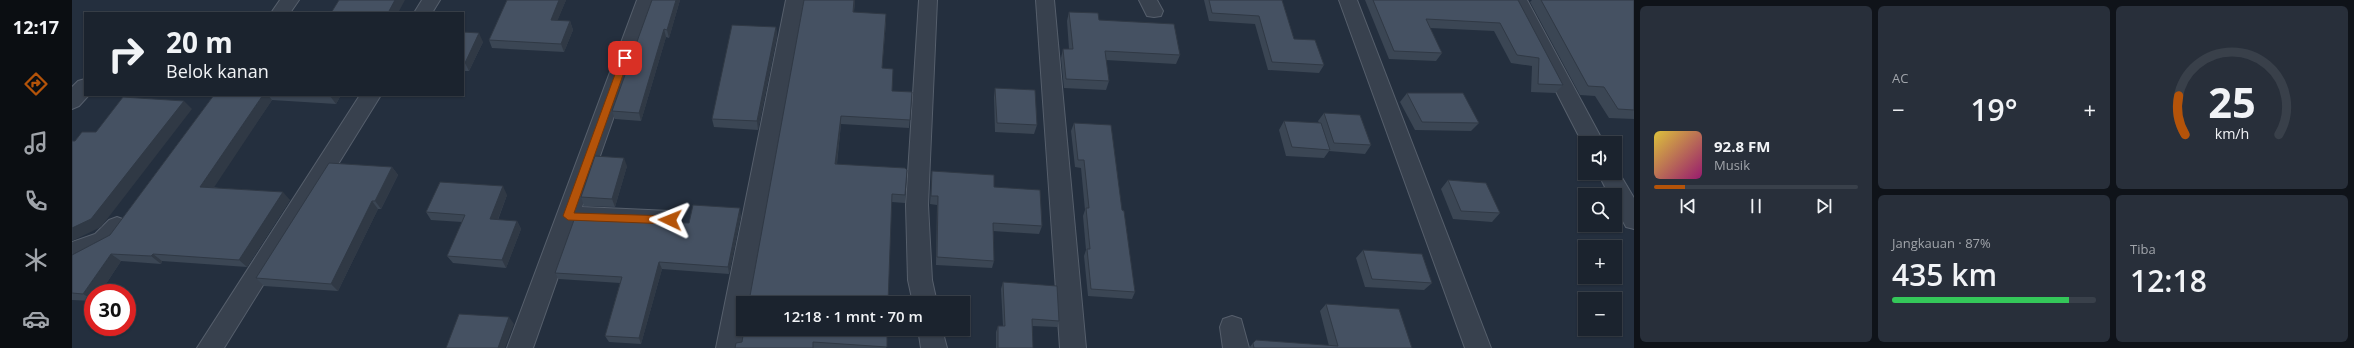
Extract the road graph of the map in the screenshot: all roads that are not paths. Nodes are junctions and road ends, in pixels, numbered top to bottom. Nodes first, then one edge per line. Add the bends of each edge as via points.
1 (290, 0) edge
2 (431, 0) edge
3 (646, 0) edge
4 (795, 0) edge
5 (928, 0) edge
6 (1045, 0) edge
7 (1348, 0) edge
8 (1518, 0) edge
9 (281, 12) edge
10 (424, 12) edge
11 (84, 87) edge
12 (370, 96) edge
13 (72, 101) edge
14 (1589, 136) edge
15 (1613, 180) edge
16 (128, 212) edge
17 (568, 216) junction
18 (670, 220) dead end
19 (1634, 220) edge
20 (72, 257) edge
21 (923, 296) edge
22 (931, 336) edge
23 (210, 348) edge
24 (520, 348) edge
25 (729, 348) edge
26 (934, 348) edge
27 (1073, 348) edge
28 (1478, 348) edge

1 - 9 street
2 - 10 street
3 - 17 street
4 - 25 street
5 - 21 street via 917,205 920,280
6 - 27 street
7 - 28 street
8 - 14 street
11 - 13 street
12 - 23 street
15 - 19 street
16 - 20 street via 102,242 88,244
17 - 18 street
17 - 24 street
22 - 26 street

